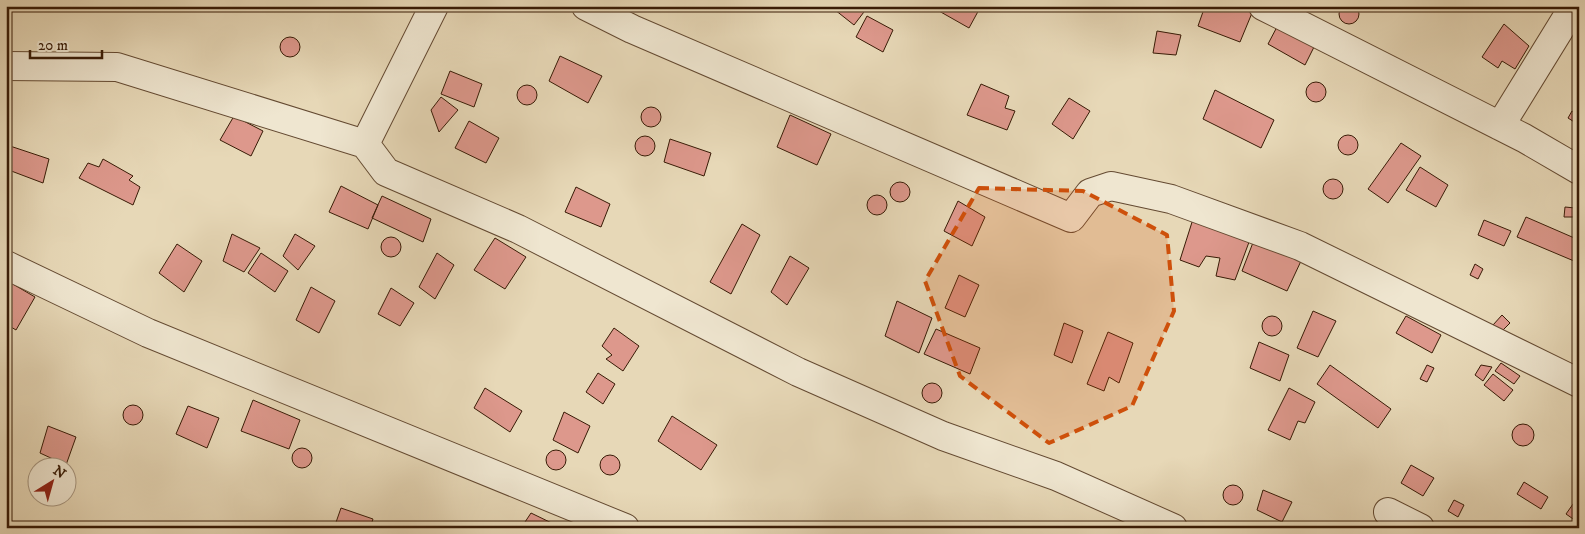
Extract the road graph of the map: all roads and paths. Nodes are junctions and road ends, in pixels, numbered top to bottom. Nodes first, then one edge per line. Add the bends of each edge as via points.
1 (434, 6) edge
2 (586, 6) edge
3 (1263, 6) edge
4 (1574, 6) edge
5 (6, 66) edge
6 (1500, 126) junction
7 (365, 144) junction
8 (1579, 170) edge
9 (6, 265) edge
10 (1579, 383) edge
11 (1388, 512) dead end
12 (625, 528) edge
13 (1173, 528) edge
14 (1420, 528) edge

1 - 7 street
2 - 10 street via 632,29 1071,218 1090,192 1111,186 1171,199 1300,246
3 - 6 street
4 - 6 street
5 - 7 street via 117,67
6 - 8 street
7 - 13 street via 386,172 518,229 798,372 943,436 1056,476
9 - 12 street via 148,333
11 - 14 street

